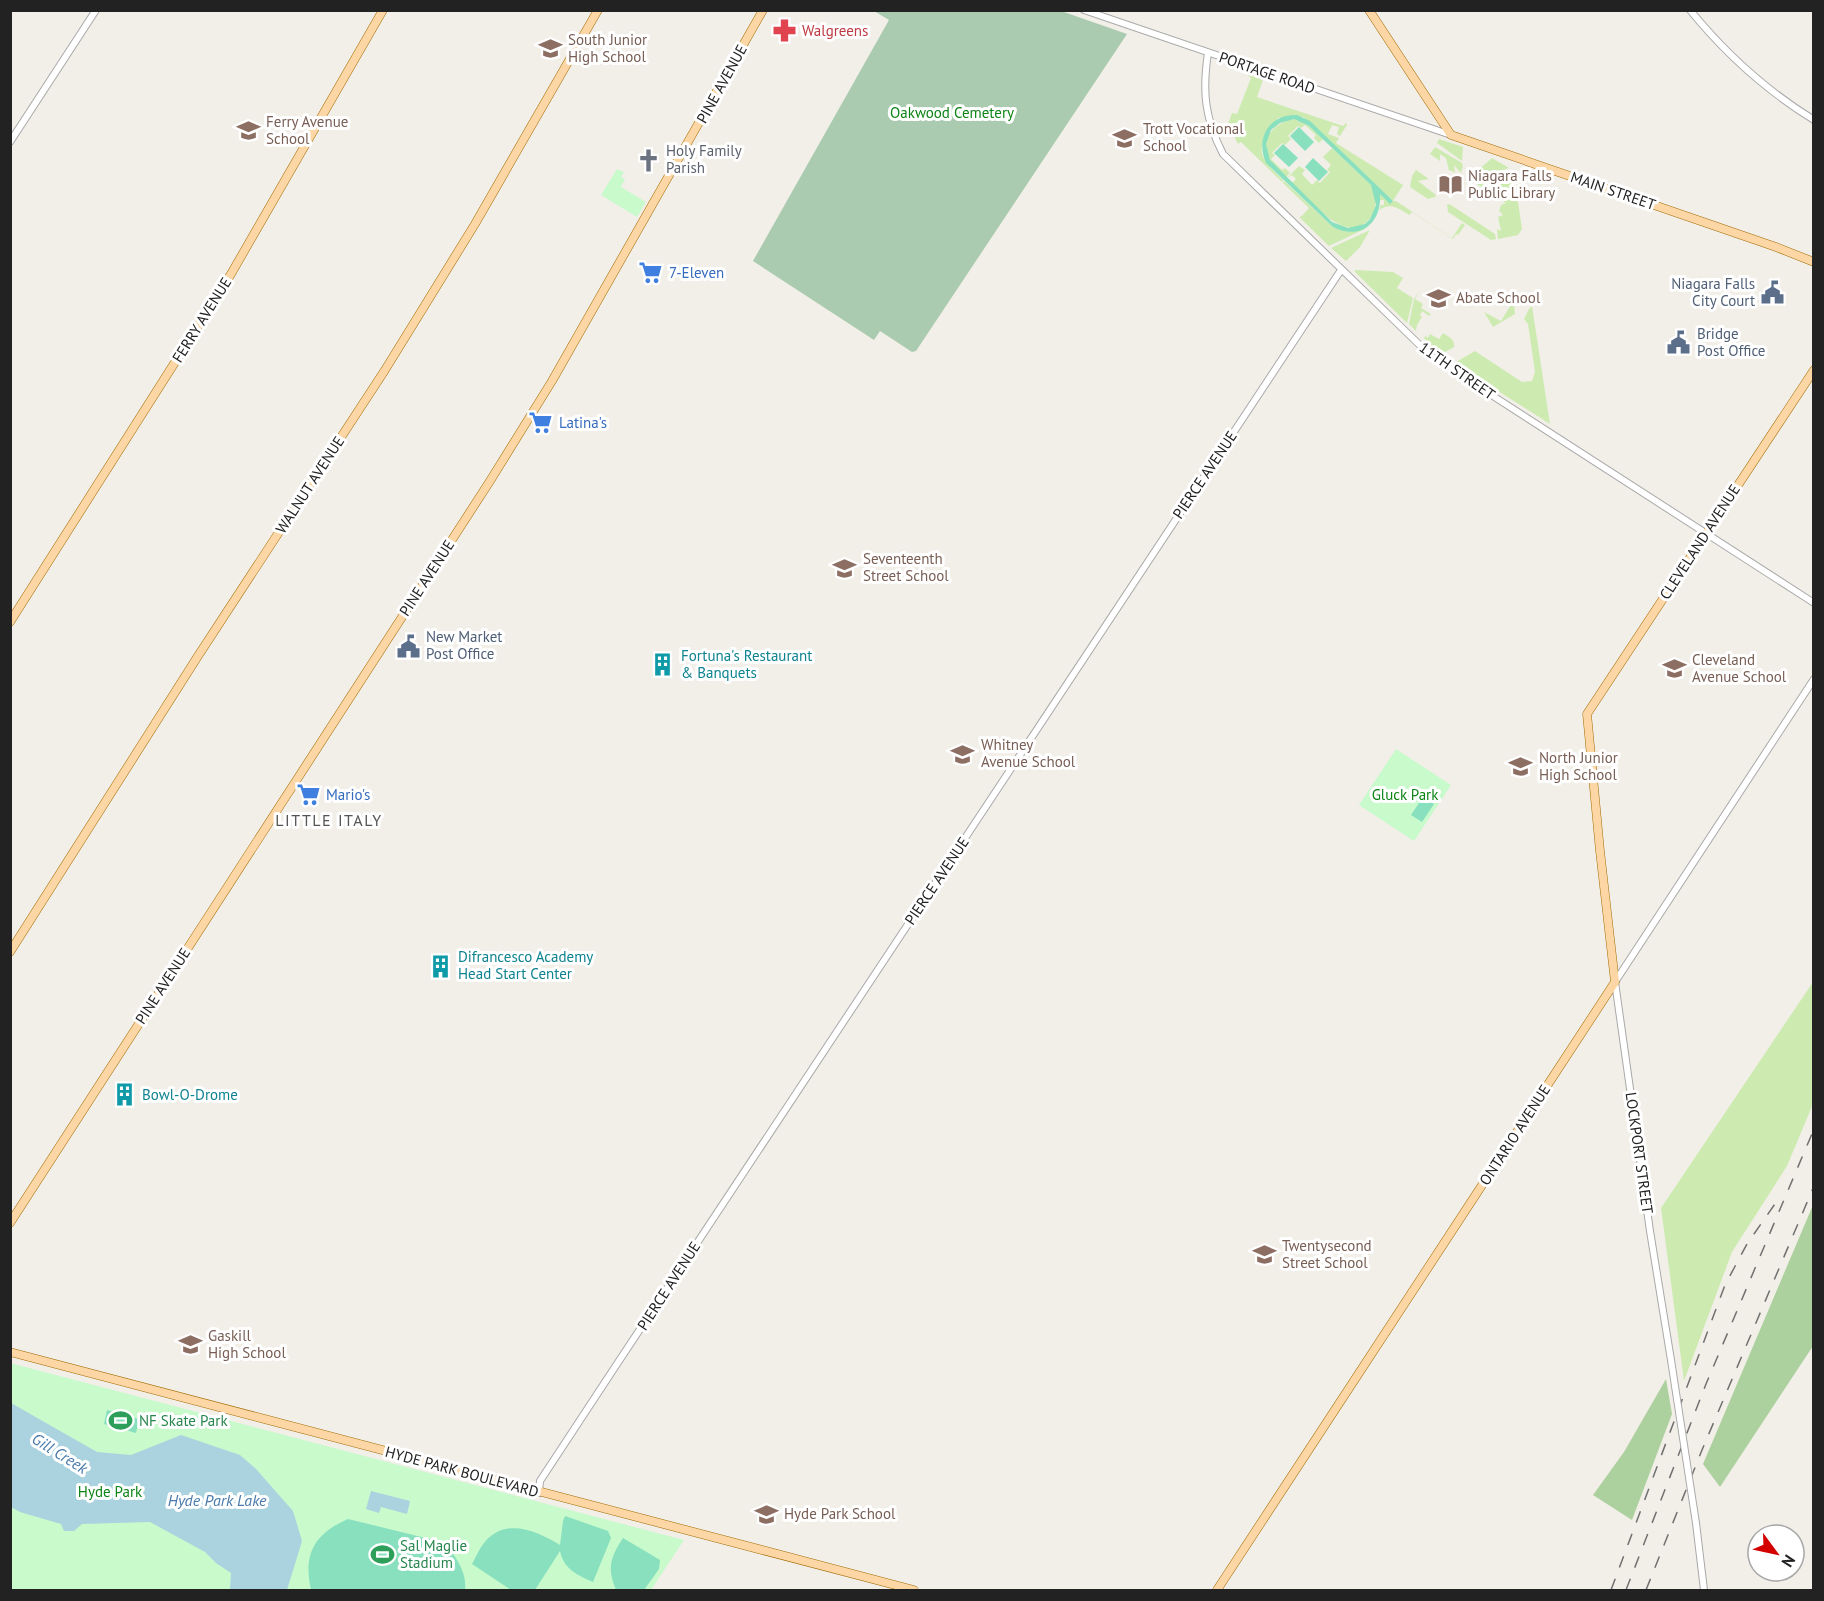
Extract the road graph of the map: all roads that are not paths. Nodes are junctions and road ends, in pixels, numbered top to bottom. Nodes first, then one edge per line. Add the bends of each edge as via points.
1 (96, 10) edge
2 (383, 10) edge
3 (598, 10) edge
4 (763, 10) edge
5 (1084, 10) edge
6 (1369, 10) edge
7 (1690, 10) edge
8 (1208, 53) junction
9 (1814, 120) edge
10 (1451, 135) junction
11 (10, 142) edge
12 (1814, 262) edge
13 (1341, 270) junction
14 (1814, 370) edge
15 (1706, 534) junction
16 (1814, 603) edge
17 (10, 622) edge
18 (1814, 679) edge
19 (1587, 714) joint
20 (10, 952) edge
21 (1615, 982) junction
22 (10, 1223) edge
23 (10, 1352) edge
24 (539, 1493) junction
25 (914, 1590) edge
26 (1217, 1590) edge
27 (1704, 1590) edge

1 - 11 street
2 - 17 main road, FERRY AVENUE via 221,290
3 - 20 main road, WALNUT AVENUE via 475,224 385,370
4 - 22 main road, PINE AVENUE via 552,381 490,481
5 - 8 street, PORTAGE ROAD
6 - 10 main road
7 - 9 street via 1748,70
8 - 10 street, PORTAGE ROAD
8 - 13 street, 11TH STREET via 1204,98 1213,134 1223,154
10 - 12 main road, MAIN STREET
13 - 15 street, 11TH STREET via 1431,357
13 - 24 street, PIERCE AVENUE via 559,1452 540,1481
14 - 15 main road, CLEVELAND AVENUE
15 - 16 street, 11TH STREET
15 - 19 main road, CLEVELAND AVENUE
18 - 21 street, ONTARIO AVENUE
19 - 21 main road, LOCKPORT STREET
21 - 26 main road, ONTARIO AVENUE
21 - 27 street, LOCKPORT STREET, bridge
23 - 24 main road, HYDE PARK BOULEVARD
24 - 25 main road, HYDE PARK BOULEVARD

